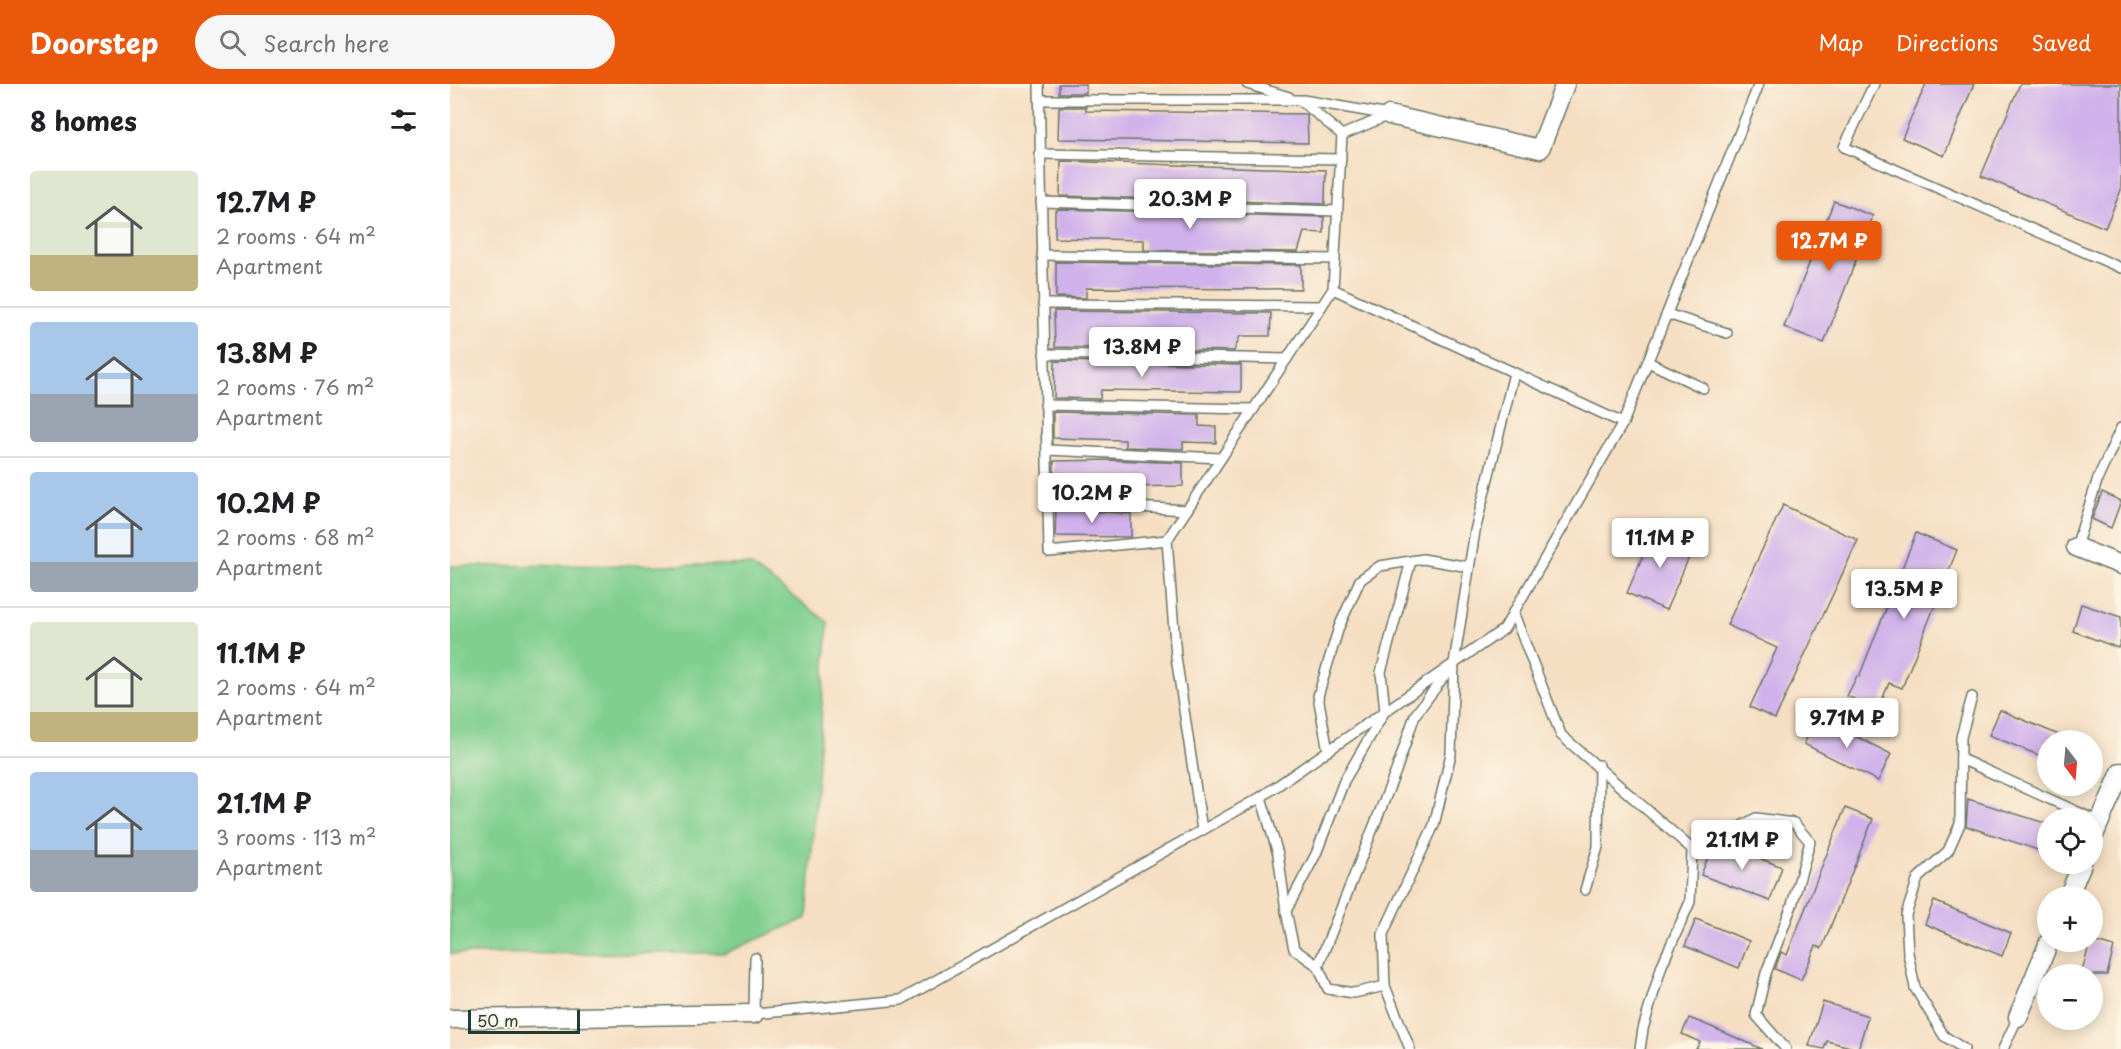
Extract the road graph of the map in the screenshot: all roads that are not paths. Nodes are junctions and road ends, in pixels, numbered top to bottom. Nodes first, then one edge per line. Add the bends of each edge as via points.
1 (1039, 84) edge
2 (1247, 84) edge
3 (1565, 84) edge
4 (1759, 84) edge
5 (1874, 84) edge
6 (1041, 100) junction
7 (1300, 100) junction
8 (1389, 115) junction
9 (1342, 135) junction
10 (1039, 154) junction
11 (1341, 159) junction
12 (1041, 202) junction
13 (1338, 211) junction
14 (1042, 255) junction
15 (1335, 260) junction
16 (2121, 268) edge
17 (1333, 289) junction
18 (1043, 304) junction
19 (1322, 306) junction
20 (1667, 314) junction
21 (1727, 333) dead end
22 (1044, 354) junction
23 (1287, 359) junction
24 (1648, 363) junction
25 (1514, 373) junction
26 (1703, 388) dead end
27 (1046, 405) junction
28 (1254, 409) junction
29 (1623, 423) junction
30 (2121, 428) edge
31 (1047, 450) junction
32 (1221, 458) junction
33 (1048, 502) junction
34 (1187, 510) junction
35 (1167, 540) junction
36 (2076, 547) joint
37 (1411, 561) junction
38 (2121, 565) edge
39 (1469, 567) junction
40 (1514, 612) junction
41 (1454, 663) junction
42 (1972, 697) dead end
43 (1385, 711) junction
44 (1328, 751) junction
45 (1961, 759) junction
46 (1599, 765) junction
47 (2119, 786) edge
48 (1261, 797) junction
49 (2069, 808) edge
50 (2103, 816) edge
51 (1202, 830) junction
52 (1692, 849) junction
53 (1586, 890) dead end
54 (1286, 911) junction
55 (2045, 952) edge
56 (755, 958) dead end
57 (1318, 966) junction
58 (1385, 986) junction
59 (754, 1014) junction
60 (2018, 1017) joint
61 (450, 1018) edge
62 (1410, 1049) edge
63 (1640, 1049) edge
64 (1786, 1049) edge
65 (1964, 1049) edge
66 (2003, 1049) edge

1 - 6 lane
2 - 7 lane
3 - 8 street via 1540,149
4 - 20 lane
5 - 16 lane via 1844,147
6 - 7 lane
6 - 10 lane
7 - 8 lane
7 - 9 lane
8 - 9 lane
9 - 11 lane
10 - 11 lane
10 - 12 lane
11 - 13 lane
12 - 13 lane
12 - 14 lane
13 - 15 lane
14 - 15 lane
14 - 18 lane
15 - 17 lane
17 - 19 lane
17 - 25 lane
18 - 19 lane
18 - 22 lane
19 - 23 lane
20 - 21 lane
20 - 24 lane
22 - 23 lane
22 - 27 lane
23 - 28 lane
24 - 26 lane
24 - 29 lane
25 - 29 lane
25 - 39 lane
27 - 28 lane
27 - 31 lane
28 - 32 lane
29 - 40 lane
30 - 36 lane via 2098,478
31 - 32 lane
31 - 33 lane
32 - 34 lane
33 - 34 lane
33 - 35 lane via 1049,552
34 - 35 lane
35 - 51 lane via 1176,657
36 - 38 street
37 - 39 lane via 1422,559
37 - 43 lane via 1381,672
37 - 44 lane via 1380,566 1360,580 1339,627 1318,696
39 - 41 lane
40 - 41 lane via 1504,629
40 - 46 lane via 1561,735
41 - 43 lane
41 - 57 lane via 1415,715
41 - 58 lane via 1451,754 1434,825 1383,934
42 - 45 lane via 1961,737
43 - 44 lane
43 - 54 lane via 1344,782 1316,854
44 - 48 lane
45 - 49 lane
45 - 65 lane via 1960,824 1948,850 1918,878 1906,915 1915,988 1944,1036
46 - 52 lane
46 - 53 lane via 1598,847
47 - 50 street
48 - 51 lane
48 - 54 lane via 1278,854
51 - 59 lane via 901,1000
52 - 63 lane via 1690,902 1662,964 1642,1029
52 - 64 lane via 1756,818 1794,823 1810,842 1756,1015
54 - 57 lane via 1294,949
55 - 60 street
56 - 59 lane
57 - 58 lane via 1328,989 1354,993
58 - 62 lane
59 - 61 street
60 - 66 lane

